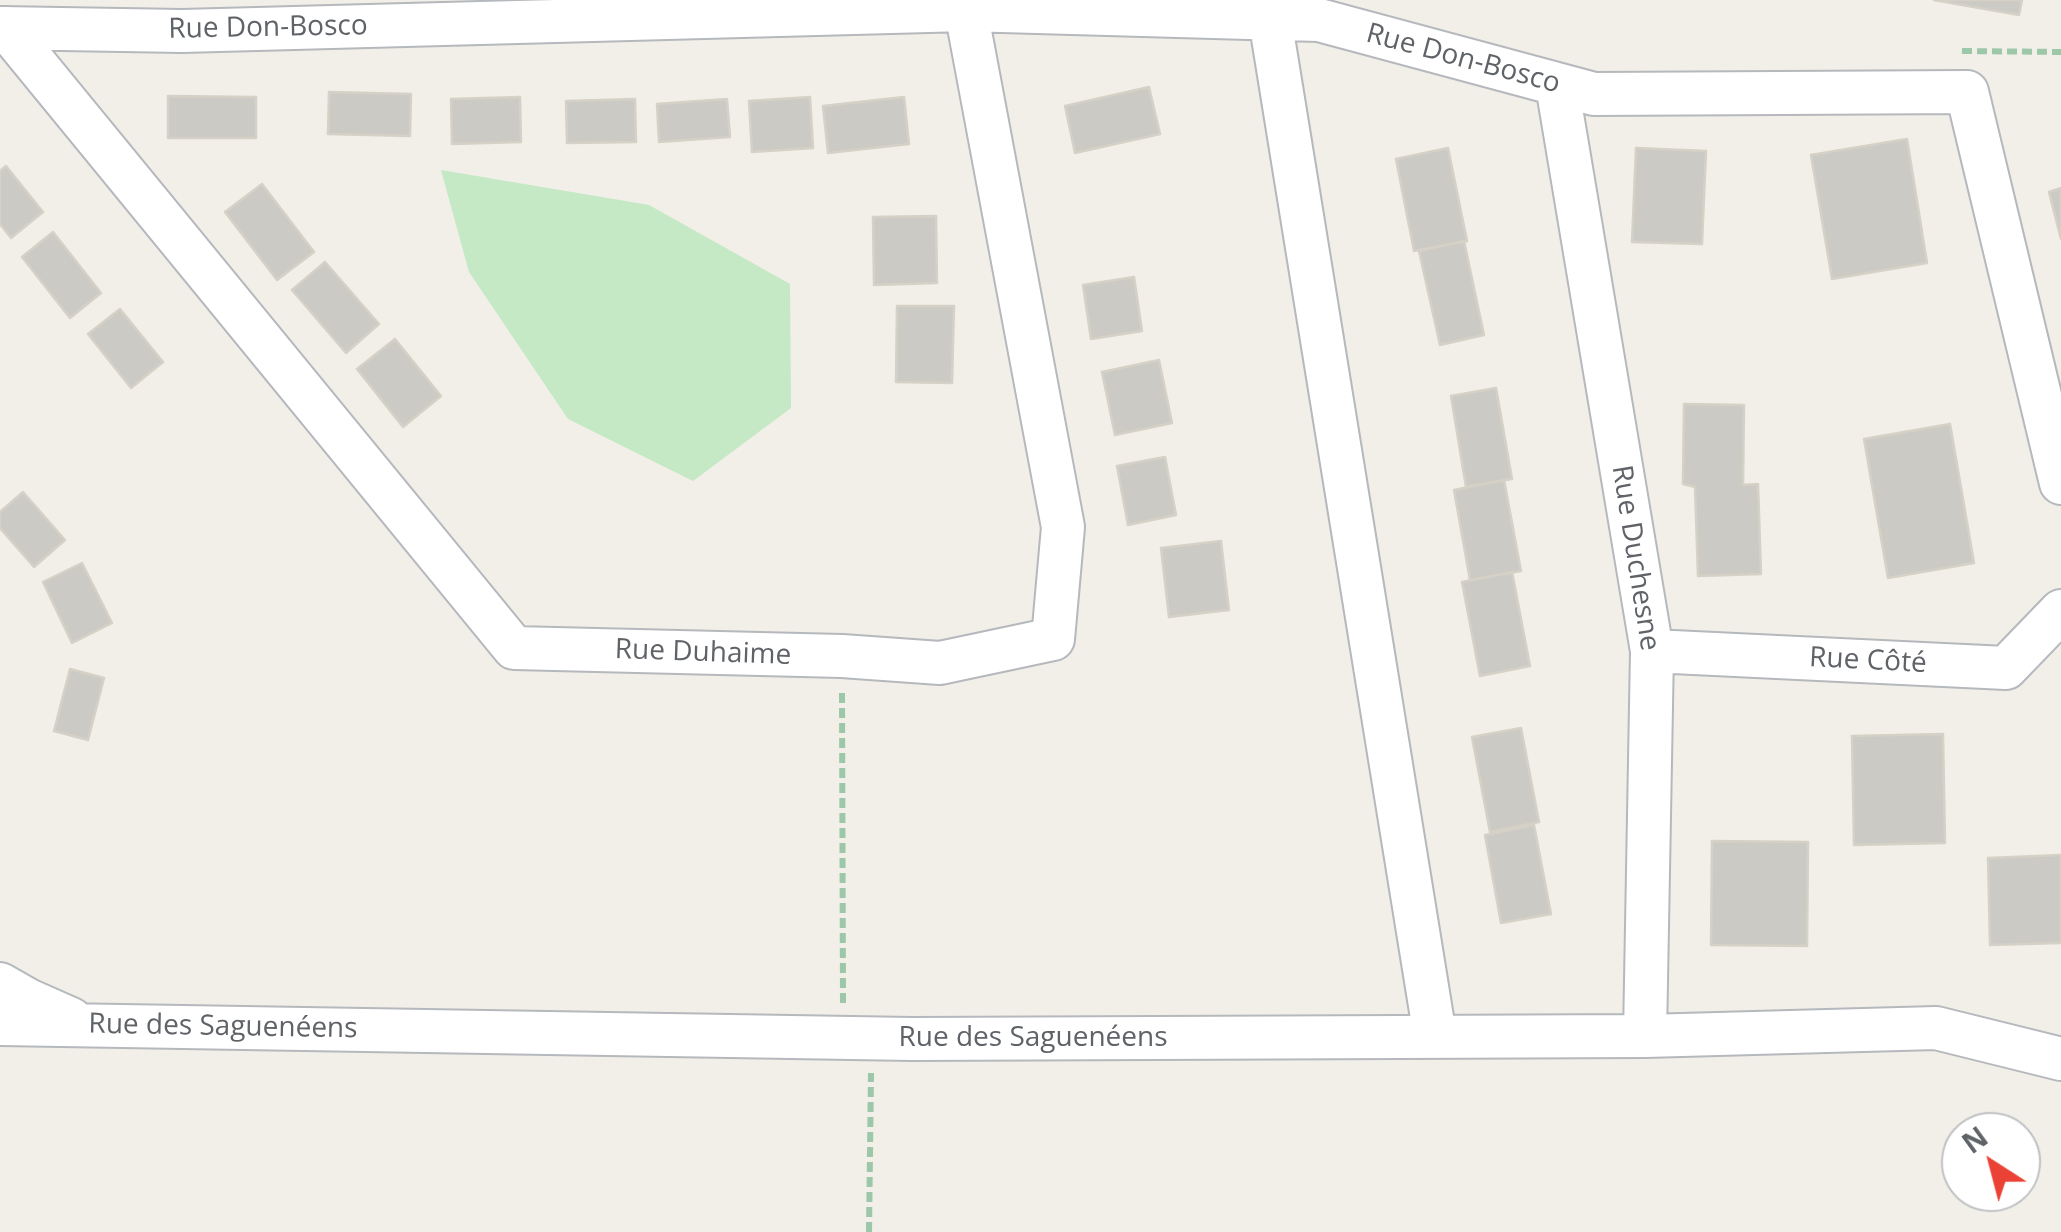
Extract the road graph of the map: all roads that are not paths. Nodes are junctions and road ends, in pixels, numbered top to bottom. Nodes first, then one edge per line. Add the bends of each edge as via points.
1 (965, 5) edge
2 (1270, 19) junction
3 (3, 28) edge
4 (1556, 85) junction
5 (2061, 483) edge
6 (2061, 611) edge
7 (1652, 651) junction
8 (0, 984) edge
9 (0, 1024) edge
10 (85, 1025) junction
11 (1435, 1036) junction
12 (1645, 1036) junction
13 (2061, 1060) edge

1 - 2 street, Rue Don-Bosco
1 - 3 street, Rue Don-Bosco via 182,31
1 - 3 street, Rue Duhaime via 1063,527 1053,639 940,663 514,648
2 - 4 street, Rue Don-Bosco via 1319,20
2 - 11 street
4 - 5 street, Rue Don-Bosco via 1594,94 1967,92
4 - 7 street, Rue Duchesne
6 - 7 street, Rue Côté via 2006,668
7 - 12 street, Rue Duchesne
8 - 10 street
9 - 10 street, Rue des Saguenéens
10 - 11 street, Rue des Saguenéens via 858,1037
11 - 12 street, Rue des Saguenéens
12 - 13 street, Rue des Saguenéens via 1936,1028

